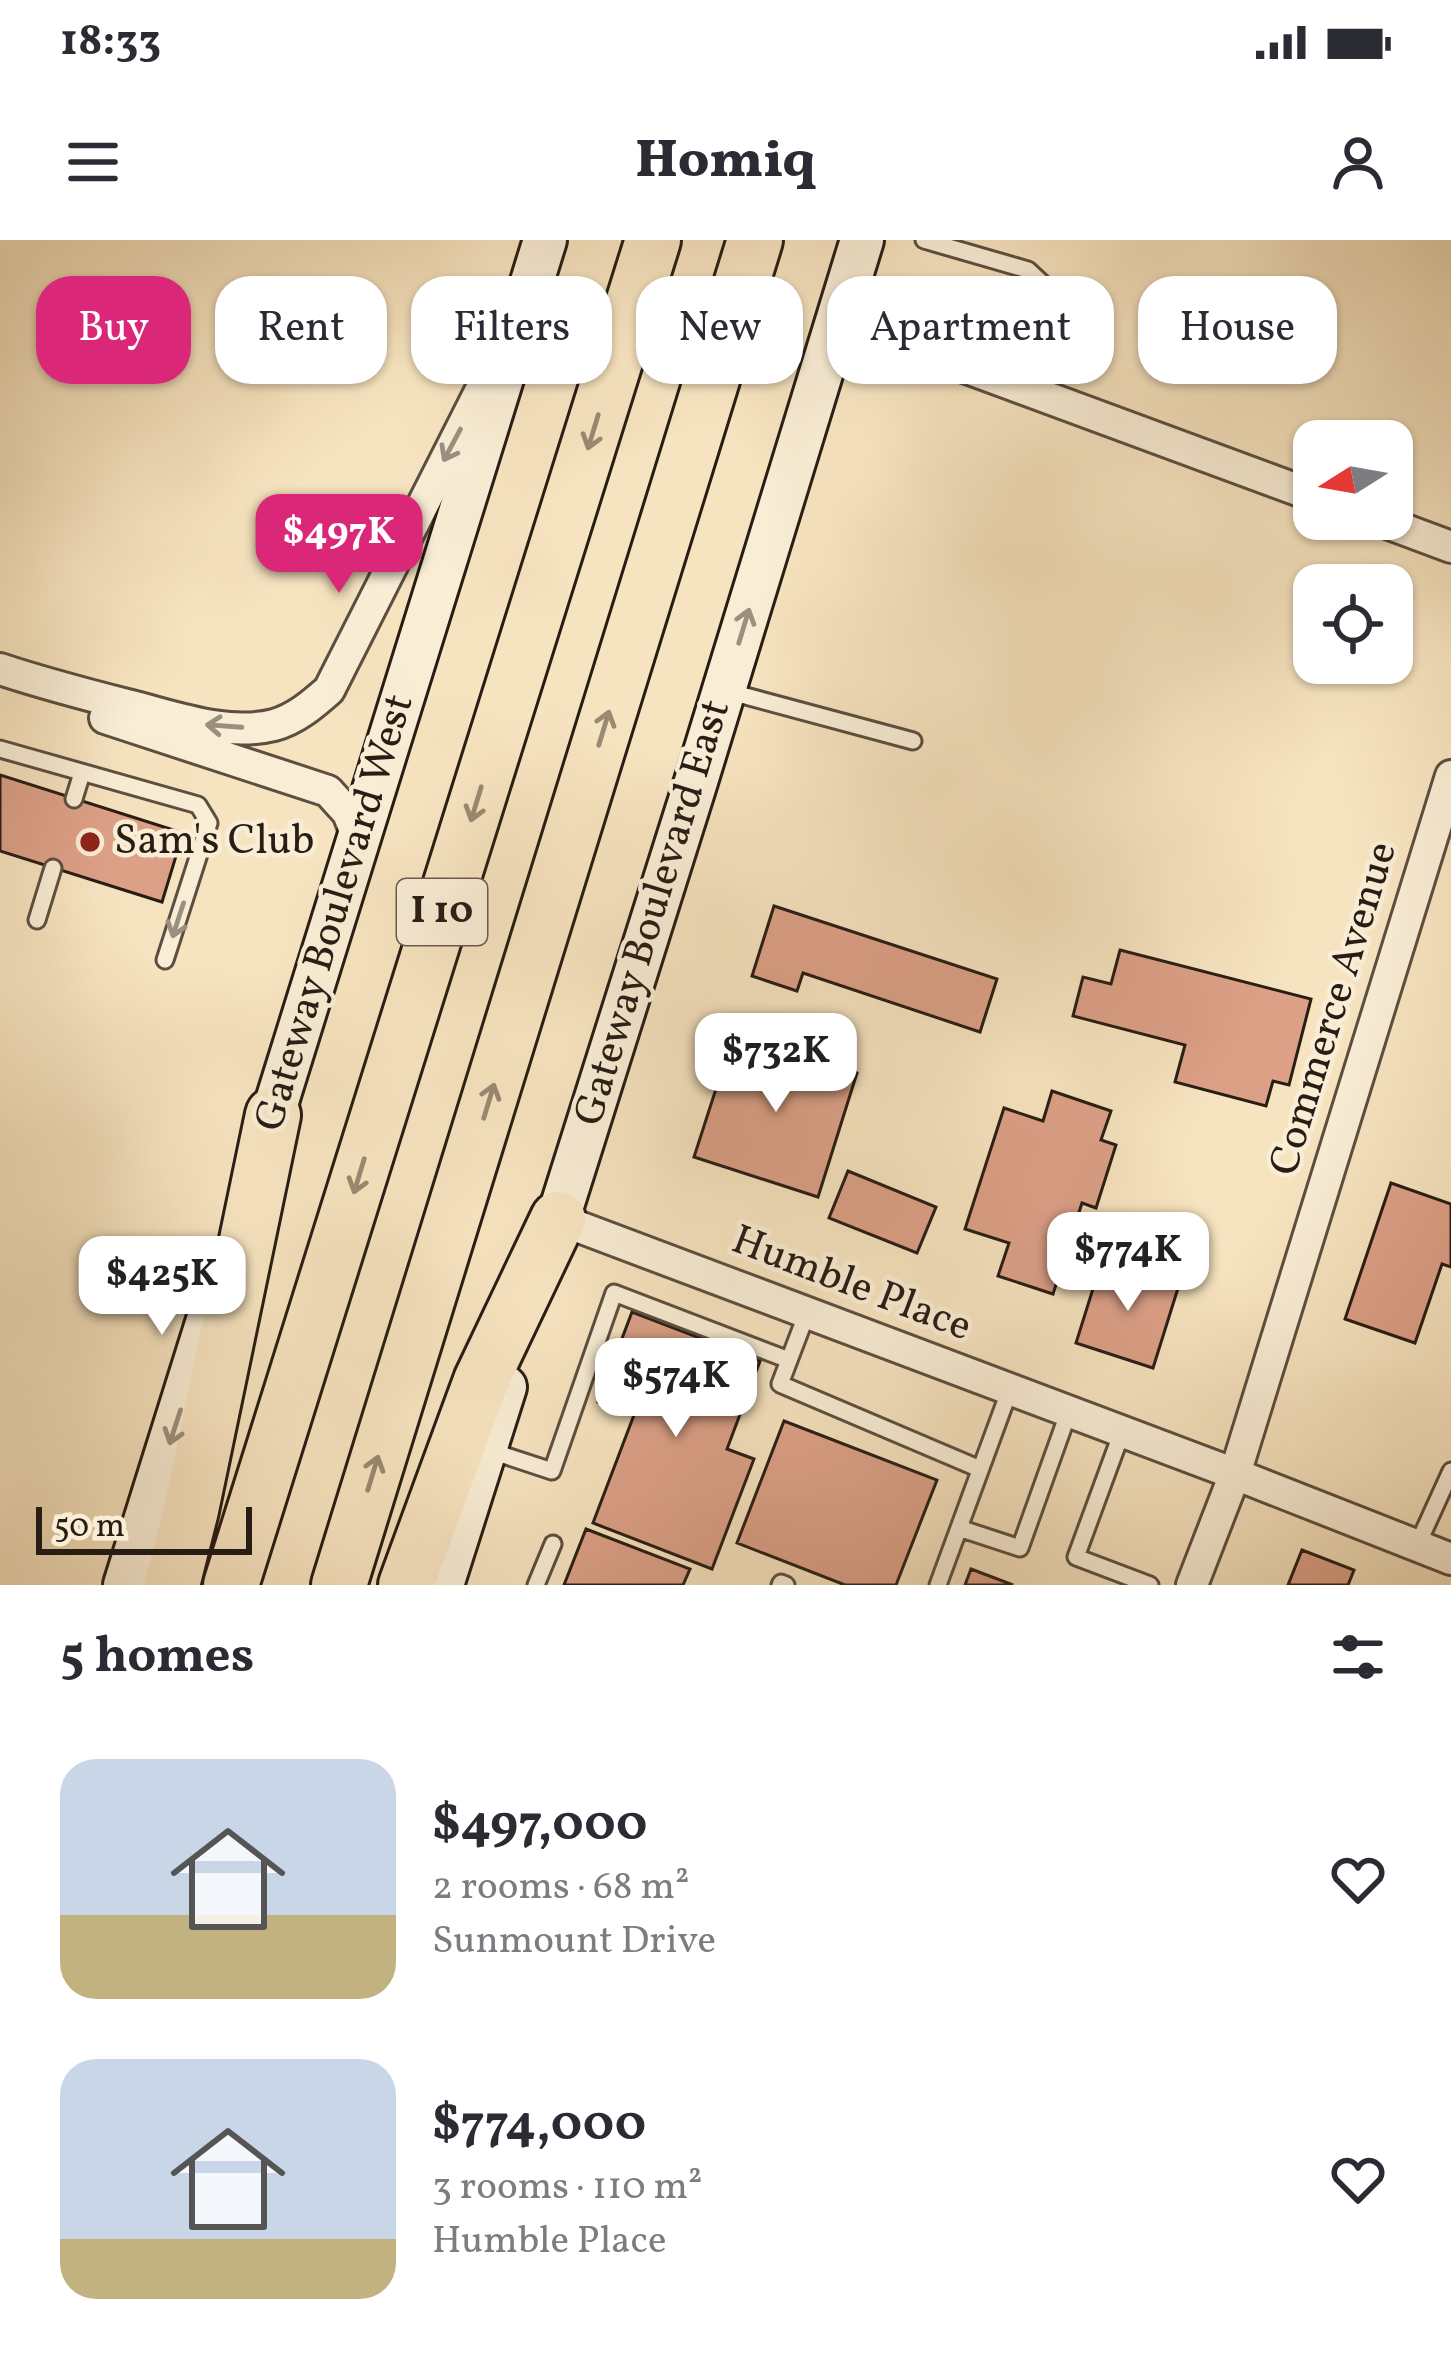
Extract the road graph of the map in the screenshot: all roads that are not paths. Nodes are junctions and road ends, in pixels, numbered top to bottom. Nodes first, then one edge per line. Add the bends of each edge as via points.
1 (545, 240) edge
2 (653, 240) edge
3 (755, 240) edge
4 (862, 240) edge
5 (924, 240) edge
6 (534, 276) edge
7 (851, 276) edge
8 (827, 353) edge
9 (485, 384) edge
10 (501, 384) edge
11 (1009, 384) edge
12 (1020, 388) junction
13 (1293, 488) edge
14 (1413, 533) edge
15 (1451, 547) edge
16 (0, 669) edge
17 (43, 683) junction
18 (724, 690) junction
19 (913, 741) dead end
20 (0, 749) edge
21 (82, 773) junction
22 (1451, 776) edge
23 (74, 799) dead end
24 (359, 841) junction
25 (53, 868) dead end
26 (38, 920) dead end
27 (165, 960) dead end
28 (273, 1115) junction
29 (558, 1219) junction
30 (807, 1313) junction
31 (789, 1360) junction
32 (1010, 1389) junction
33 (1069, 1411) junction
34 (1122, 1432) junction
35 (485, 1449) junction
36 (980, 1468) junction
37 (1451, 1471) edge
38 (1235, 1474) junction
39 (959, 1528) junction
40 (553, 1544) dead end
41 (1418, 1546) junction
42 (1451, 1559) edge
43 (125, 1585) edge
44 (172, 1585) edge
45 (231, 1585) edge
46 (339, 1585) edge
47 (406, 1585) edge
48 (442, 1585) edge
49 (536, 1585) edge
50 (938, 1585) edge
51 (1150, 1585) edge
52 (1192, 1585) edge

1 - 6 main road, Gateway Boulevard West
2 -> 45 highway, I 10
46 -> 3 highway, I 10
4 - 7 main road, Gateway Boulevard East
5 - 12 lane via 1028,270 1044,285 1045,332
18 -> 8 main road, Gateway Boulevard East
9 -> 17 street via 329,690 308,709 275,724 206,725
10 - 24 main road, Gateway Boulevard West
11 - 12 street
12 - 13 street
14 - 15 street
16 - 17 street
17 - 24 street via 100,716 328,791
18 - 19 lane
18 - 29 main road, Gateway Boulevard East
20 - 21 lane
21 - 23 lane
21 -> 27 lane via 198,805 208,823
22 - 38 street, Commerce Avenue
24 - 28 main road, Gateway Boulevard West
25 - 26 lane
28 -> 43 main road, Gateway Boulevard West
28 - 44 highway
29 - 30 street, Humble Place
29 - 35 main road, Gateway Boulevard East
29 - 47 highway via 481,1382
30 - 31 lane
30 - 32 street, Humble Place
31 - 35 lane via 614,1293 552,1472
31 - 36 lane via 780,1384
32 - 33 street, Humble Place
32 - 36 lane
33 - 34 street, Humble Place
33 - 39 lane via 1020,1548
34 - 38 street, Humble Place
34 - 51 lane via 1076,1557
35 - 48 main road, Gateway Boulevard East
36 - 39 lane
37 - 41 lane
38 - 41 street, Humble Place
38 - 52 street, Commerce Avenue
39 - 50 lane
40 - 49 lane
41 - 42 street, Humble Place

